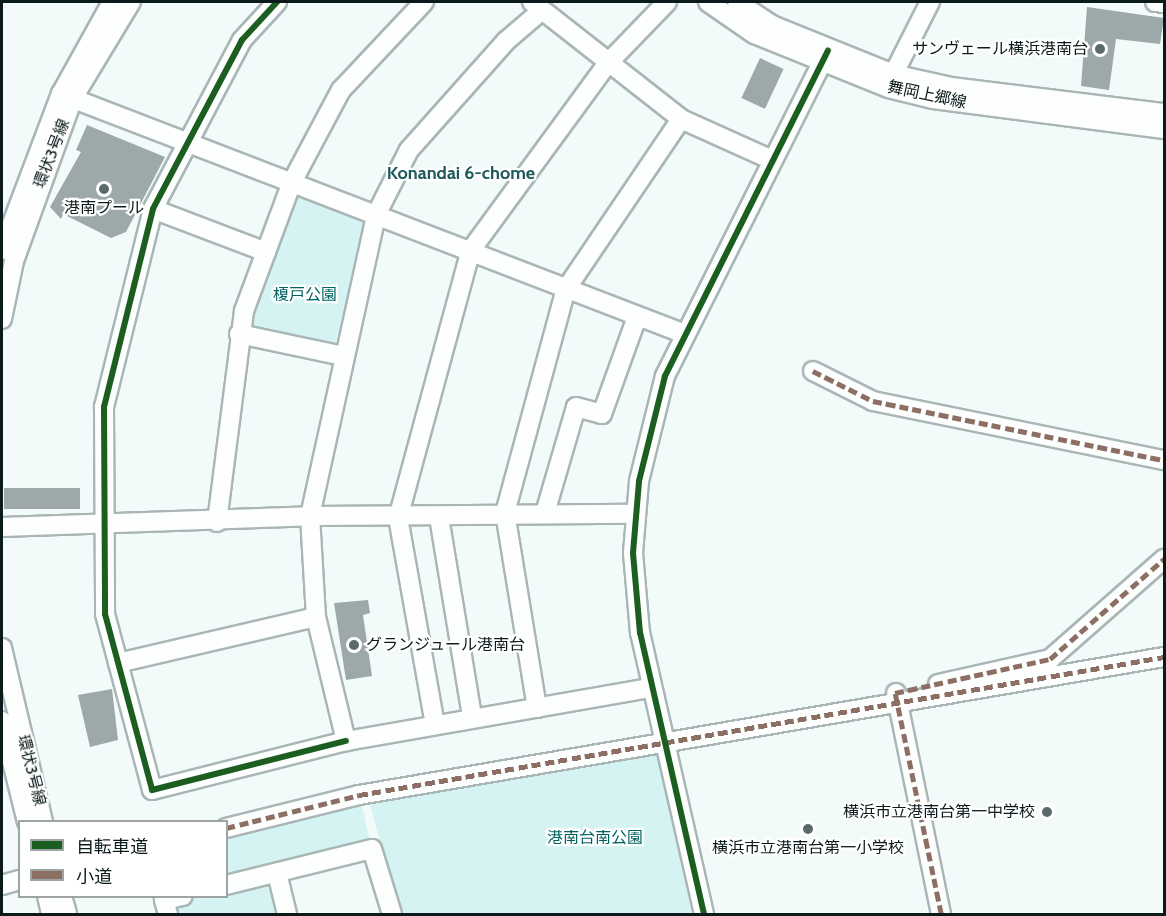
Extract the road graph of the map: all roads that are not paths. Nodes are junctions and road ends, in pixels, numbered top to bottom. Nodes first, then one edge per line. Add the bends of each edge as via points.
1 (112, 2) edge
2 (131, 2) edge
3 (277, 2) edge
4 (424, 2) edge
5 (667, 2) edge
6 (708, 2) edge
7 (737, 2) edge
8 (930, 2) edge
9 (1155, 2) edge
10 (1164, 3) edge
11 (536, 7) edge
12 (824, 57) junction
13 (609, 63) junction
14 (891, 81) junction
15 (67, 96) junction
16 (1164, 113) edge
17 (681, 119) junction
18 (1164, 129) edge
19 (188, 142) junction
20 (770, 159) junction
21 (292, 182) junction
22 (153, 209) junction
23 (376, 215) junction
24 (2, 250) edge
25 (471, 250) junction
26 (266, 252) junction
27 (566, 289) junction
28 (637, 318) junction
29 (2, 319) edge
30 (239, 334) junction
31 (685, 334) junction
32 (344, 356) junction
33 (813, 371) dead end
34 (1164, 460) edge
35 (505, 513) junction
36 (545, 513) junction
37 (634, 514) junction
38 (310, 516) junction
39 (439, 517) junction
40 (398, 518) junction
41 (106, 522) junction
42 (217, 522) junction
43 (2, 527) edge
44 (1164, 559) edge
45 (316, 617) junction
46 (2, 648) edge
47 (1164, 657) edge
48 (118, 663) junction
49 (651, 688) junction
50 (898, 703) junction
51 (537, 708) junction
52 (472, 717) junction
53 (2, 721) edge
54 (435, 725) junction
55 (346, 741) junction
56 (663, 741) junction
57 (27, 820) edge
58 (43, 820) edge
59 (228, 828) edge
60 (277, 873) junction
61 (18, 881) edge
62 (2, 885) edge
63 (228, 885) edge
64 (47, 898) edge
65 (62, 898) edge
66 (177, 898) edge
67 (51, 915) edge
68 (67, 915) edge
69 (168, 915) edge
70 (287, 915) edge
71 (392, 915) edge
72 (704, 915) edge
73 (941, 915) edge

1 - 15 street, 環状3号線
2 - 15 street, 環状3号線
3 - 19 street via 242,40
4 - 21 street via 341,90
5 - 13 street
6 - 12 street, 舞岡上郷線 via 754,34
7 - 12 street, 舞岡上郷線
8 - 14 street
9 - 10 street
11 - 13 street
11 - 23 street via 409,150
12 - 14 street, 舞岡上郷線
12 - 20 street
13 - 17 street
13 - 25 street
14 - 16 street, 舞岡上郷線
14 - 18 street, 舞岡上郷線 via 933,99
15 - 19 street
15 - 24 street, 環状3号線
15 - 29 street, 環状3号線 via 14,261
17 - 20 street
17 - 27 street
19 - 21 street
19 - 22 street
20 - 31 street
21 - 23 street
21 - 26 street
22 - 26 street
22 - 41 street via 104,407
23 - 25 street
23 - 32 street
25 - 27 street
25 - 40 street
26 - 30 street
27 - 28 street
27 - 35 street
28 - 31 street
28 - 36 street via 602,414 576,407
30 - 32 street
30 - 42 street
31 - 37 street via 654,412
32 - 38 street
33 - 34 street via 873,401
35 - 36 street
35 - 39 street
35 - 51 street
36 - 37 street
37 - 49 street via 634,593
38 - 40 street
38 - 42 street
38 - 45 street
39 - 40 street
39 - 52 street
40 - 54 street
41 - 42 street
41 - 43 street
41 - 48 street via 105,614
44 - 50 street via 1050,659 895,693
45 - 48 street
45 - 55 street
46 - 58 street, 環状3号線
47 - 50 street
48 - 55 street via 152,790
49 - 51 street
49 - 56 street
50 - 56 street
50 - 73 street
51 - 52 street
52 - 54 street
53 - 57 street, 環状3号線
54 - 55 street
56 - 59 street via 359,795
56 - 72 street
60 - 63 street
60 - 70 street
60 - 71 street via 372,849
61 - 62 street
64 - 67 street
65 - 68 street
66 - 69 street via 164,900

